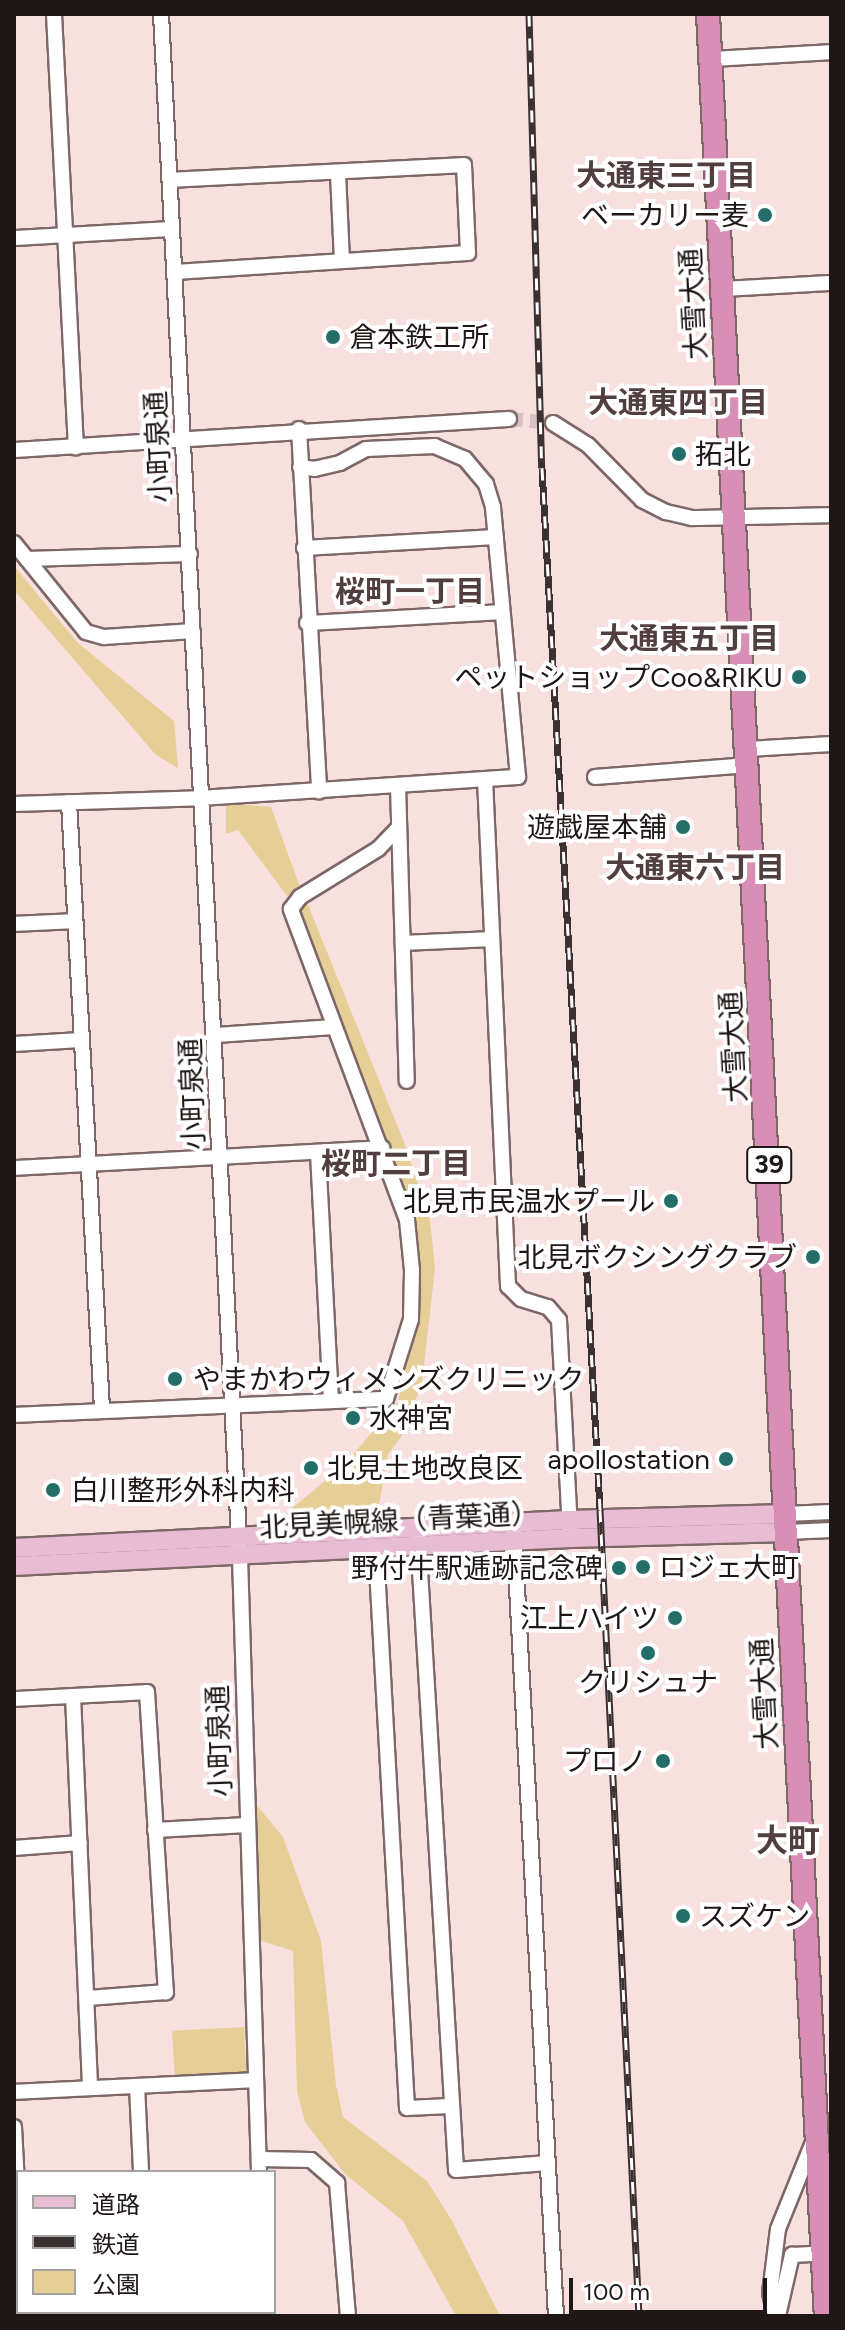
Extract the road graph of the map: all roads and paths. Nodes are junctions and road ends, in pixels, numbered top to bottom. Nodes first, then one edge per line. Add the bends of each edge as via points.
1 (54, 14) edge
2 (161, 14) edge
3 (708, 14) edge
4 (831, 52) edge
5 (711, 59) junction
6 (338, 173) junction
7 (170, 180) junction
8 (172, 229) junction
9 (64, 236) junction
10 (14, 238) edge
11 (342, 261) junction
12 (175, 272) junction
13 (831, 283) edge
14 (722, 289) junction
15 (509, 419) tunnel mouth
16 (553, 423) tunnel mouth
17 (299, 429) junction
18 (183, 439) junction
19 (76, 447) junction
20 (14, 450) edge
21 (300, 467) junction
22 (831, 515) edge
23 (735, 518) junction
24 (496, 537) junction
25 (14, 543) edge
26 (304, 548) junction
27 (190, 554) junction
28 (27, 559) junction
29 (501, 612) junction
30 (307, 623) junction
31 (193, 631) junction
32 (831, 744) edge
33 (748, 757) junction
34 (595, 777) dead end
35 (485, 779) junction
36 (398, 786) junction
37 (319, 791) junction
38 (200, 798) junction
39 (69, 802) junction
40 (14, 804) edge
41 (397, 829) junction
42 (75, 921) junction
43 (14, 924) edge
44 (492, 939) junction
45 (403, 943) junction
46 (334, 1027) junction
47 (216, 1035) junction
48 (81, 1040) junction
49 (14, 1044) edge
50 (407, 1081) dead end
51 (382, 1148) junction
52 (318, 1153) junction
53 (220, 1157) junction
54 (86, 1164) junction
55 (14, 1168) edge
56 (331, 1400) junction
57 (231, 1405) junction
58 (102, 1409) junction
59 (14, 1415) edge
60 (831, 1512) edge
61 (786, 1523) junction
62 (570, 1529) junction
63 (831, 1530) edge
64 (514, 1532) junction
65 (418, 1538) junction
66 (14, 1548) edge
67 (239, 1548) junction
68 (376, 1550) junction
69 (14, 1566) edge
70 (73, 1696) junction
71 (14, 1699) edge
72 (247, 1825) junction
73 (155, 1830) junction
74 (80, 1843) junction
75 (14, 1848) edge
76 (88, 1998) junction
77 (256, 2080) junction
78 (137, 2086) junction
79 (90, 2087) junction
80 (14, 2092) edge
81 (450, 2106) junction
82 (14, 2127) edge
83 (815, 2137) junction
84 (548, 2163) junction
85 (259, 2166) edge
86 (17, 2170) edge
87 (141, 2170) edge
88 (827, 2253) edge
89 (348, 2316) edge
90 (556, 2316) edge
91 (777, 2316) edge
92 (826, 2316) edge

1 - 9 street
2 - 7 street, 小町泉通
3 - 5 highway, 大雪大通 / 39
4 - 5 street
5 - 14 highway, 大雪大通 / 39
6 - 7 street
6 - 11 street
6 - 11 street via 464,165 468,253
7 - 8 street, 小町泉通
8 - 9 street
8 - 12 street, 小町泉通
9 - 10 street
9 - 19 street
11 - 12 street
12 - 18 street, 小町泉通
13 - 14 street
14 - 23 highway, 大雪大通 / 39
15 - 17 street
16 - 23 street via 588,445 642,500 692,518
17 - 18 street
17 - 21 street
18 - 19 street
18 - 27 street, 小町泉通
19 - 20 street
21 - 24 street via 340,463 366,449 435,446 465,459 486,484
21 - 26 street
22 - 23 street
23 - 33 highway, 大雪大通 / 39
24 - 26 street
24 - 29 street
25 - 28 street
26 - 30 street
27 - 28 street
27 - 31 street, 小町泉通
28 - 31 street via 86,632 104,637
29 - 30 street
29 - 35 street via 518,777
30 - 37 street
31 - 38 street, 小町泉通
32 - 33 street
33 - 34 street
33 - 61 highway, 大雪大通 / 39
35 - 36 street
35 - 44 street
36 - 37 street
36 - 41 street
37 - 38 street
38 - 39 street
38 - 47 street, 小町泉通
39 - 40 street
39 - 42 street
41 - 45 street
41 - 46 street via 378,849 300,897 291,909
42 - 43 street
42 - 48 street
44 - 45 street
44 - 62 street via 508,1286 521,1299 548,1307 559,1320
45 - 50 street
46 - 47 street
46 - 51 street
47 - 53 street, 小町泉通
48 - 49 street
48 - 54 street
51 - 52 street
51 - 56 street via 407,1220 411,1319 386,1399
52 - 53 street
52 - 56 street
53 - 54 street
53 - 57 street, 小町泉通
54 - 55 street
54 - 58 street
56 - 57 street
57 - 58 street
57 - 67 street, 小町泉通
58 - 59 street
60 - 61 street
61 - 62 main road, 北見美幌線（青葉通）
61 - 63 street
61 - 83 highway, 大雪大通 / 39
62 - 64 main road, 北見美幌線（青葉通）
64 - 65 main road, 北見美幌線（青葉通）
64 - 84 street
65 - 67 main road, 北見美幌線（青葉通）
65 - 68 main road, 北見美幌線（青葉通）
65 - 81 street
66 - 67 main road, 北見美幌線（青葉通）
67 - 68 main road, 北見美幌線（青葉通）
67 - 69 main road, 北見美幌線（青葉通）
67 - 72 street, 小町泉通
68 - 81 street via 407,2108
70 - 71 street
70 - 73 street via 147,1692
70 - 74 street
72 - 73 street
72 - 77 street, 小町泉通
73 - 76 street via 166,1992
74 - 75 street
74 - 76 street
76 - 79 street
77 - 78 street
77 - 85 street, 小町泉通
78 - 79 street
78 - 87 street
79 - 80 street
81 - 84 street via 456,2170
82 - 86 street
83 - 88 highway, 大雪大通 / 39
83 - 91 street via 778,2229 770,2293
84 - 90 street
85 - 89 street via 311,2160 337,2183
88 - 91 street via 792,2255 788,2260
88 - 92 highway, 大雪大通 / 39

